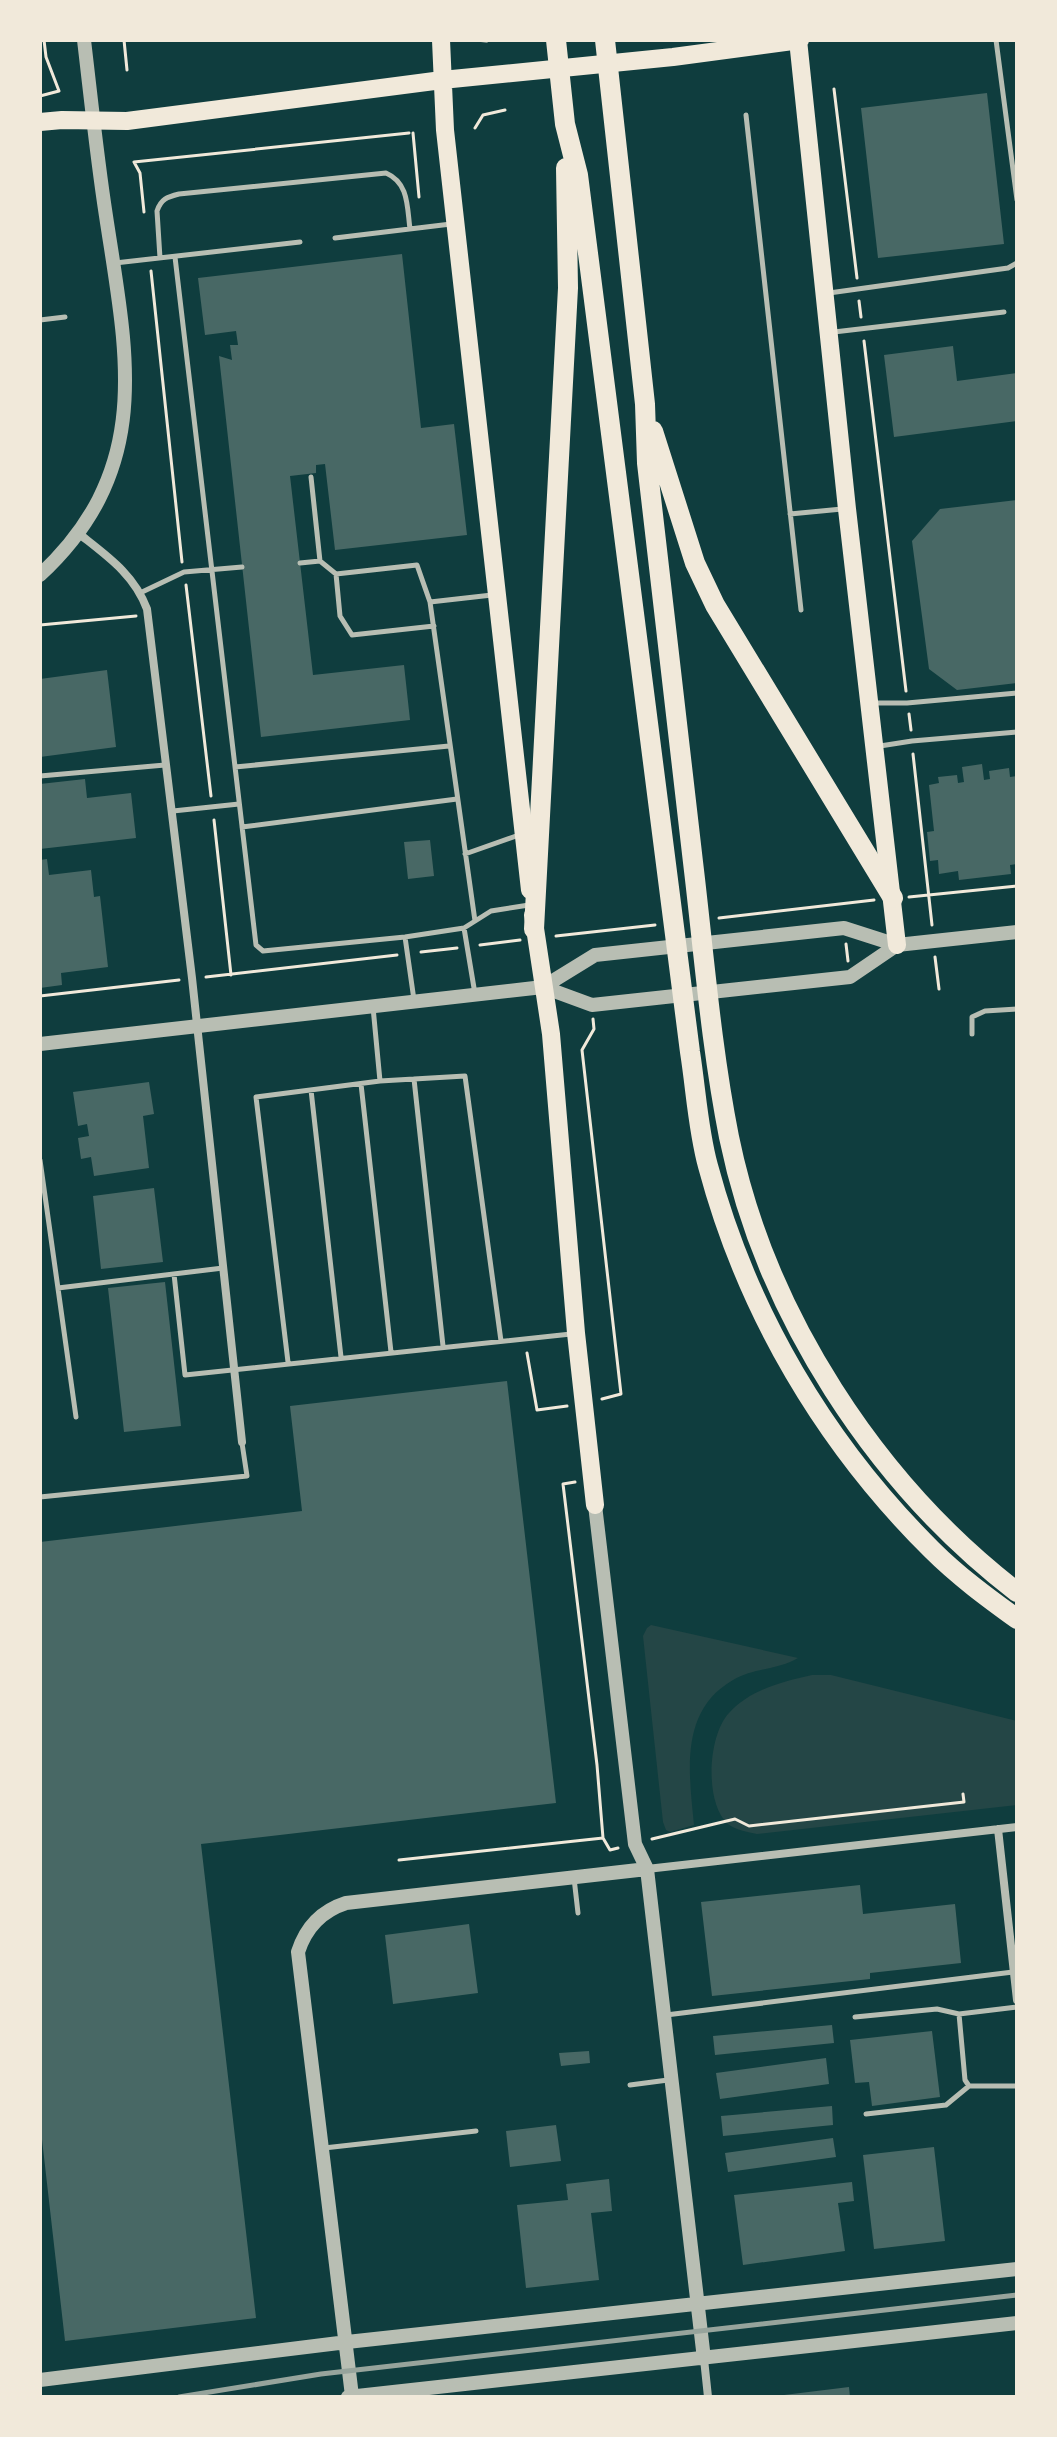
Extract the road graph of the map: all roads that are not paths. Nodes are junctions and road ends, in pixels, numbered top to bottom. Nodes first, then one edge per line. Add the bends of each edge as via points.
1 (84, 40) edge
2 (441, 40) edge
3 (556, 40) edge
4 (605, 40) edge
5 (799, 40) edge
6 (996, 40) edge
7 (442, 80) junction
8 (746, 115) dead end
9 (93, 120) junction
10 (40, 122) edge
11 (565, 124) junction
12 (1017, 200) edge
13 (456, 224) junction
14 (410, 229) junction
15 (335, 238) dead end
16 (300, 242) dead end
17 (175, 257) junction
18 (160, 258) junction
19 (1017, 263) edge
20 (114, 264) junction
21 (824, 294) junction
22 (1004, 312) dead end
23 (65, 317) dead end
24 (40, 320) edge
25 (829, 332) junction
26 (645, 404) junction
27 (311, 477) dead end
28 (847, 509) junction
29 (790, 514) junction
30 (78, 533) junction
31 (320, 561) junction
32 (300, 563) dead end
33 (242, 567) dead end
34 (212, 569) junction
35 (336, 574) junction
36 (40, 575) edge
37 (140, 593) junction
38 (497, 594) junction
39 (430, 602) junction
40 (801, 610) dead end
41 (434, 626) junction
42 (1017, 693) edge
43 (870, 703) junction
44 (1017, 732) edge
45 (449, 746) junction
46 (875, 747) junction
47 (165, 765) junction
48 (235, 767) junction
49 (40, 776) edge
50 (457, 799) junction
51 (239, 804) junction
52 (171, 812) junction
53 (242, 827) junction
54 (523, 833) junction
55 (465, 854) junction
56 (893, 898) junction
57 (531, 905) junction
58 (475, 921) junction
59 (464, 928) junction
60 (534, 929) junction
61 (1017, 932) edge
62 (405, 937) junction
63 (897, 945) junction
64 (543, 987) junction
65 (475, 994) junction
66 (414, 1001) junction
67 (373, 1006) junction
68 (1017, 1009) edge
69 (197, 1025) junction
70 (972, 1034) dead end
71 (40, 1044) edge
72 (414, 1079) junction
73 (380, 1081) junction
74 (361, 1084) junction
75 (311, 1090) junction
76 (40, 1160) edge
77 (223, 1268) junction
78 (174, 1274) junction
79 (58, 1288) junction
80 (576, 1333) junction
81 (501, 1341) junction
82 (443, 1346) junction
83 (391, 1352) junction
84 (341, 1357) junction
85 (288, 1362) junction
86 (233, 1368) junction
87 (76, 1417) dead end
88 (242, 1442) joint
89 (40, 1497) edge
90 (595, 1505) joint
91 (1017, 1592) edge
92 (1017, 1619) edge
93 (1017, 1827) edge
94 (998, 1829) junction
95 (647, 1869) junction
96 (573, 1877) junction
97 (578, 1913) dead end
98 (1015, 1976) edge
99 (1017, 2000) edge
100 (1017, 2007) edge
101 (959, 2014) junction
102 (664, 2015) junction
103 (855, 2017) dead end
104 (671, 2080) junction
105 (630, 2085) dead end
106 (969, 2086) junction
107 (1017, 2086) edge
108 (866, 2114) dead end
109 (476, 2131) dead end
110 (323, 2148) junction
111 (1017, 2269) edge
112 (697, 2304) junction
113 (1017, 2323) edge
114 (347, 2342) junction
115 (704, 2359) junction
116 (40, 2380) edge
117 (351, 2397) edge
118 (708, 2397) edge

1 - 9 street
2 - 7 main road
3 - 11 highway
4 - 26 highway
5 - 7 main road
5 - 21 main road
6 - 12 lane
7 - 9 main road via 127,121
7 - 13 main road
8 - 29 lane
9 - 10 main road
9 - 20 street
11 - 60 highway via 568,288
11 - 92 highway via 578,175 690,1052 707,1163 722,1213 774,1339 851,1458 933,1551
13 - 14 lane
13 - 38 main road
14 - 15 lane
14 - 18 lane via 404,187 386,173 179,194 159,203
16 - 17 lane
17 - 18 lane
17 - 34 lane
18 - 20 lane
19 - 21 lane via 994,271
20 - 30 street via 125,355 124,428 104,493
21 - 25 main road
22 - 25 lane
23 - 24 lane
25 - 28 main road
26 - 56 highway via 695,563 715,605
26 - 91 highway via 647,463 714,1049 748,1204 804,1338 850,1414 939,1524
27 - 31 lane
28 - 29 lane
28 - 43 main road
29 - 40 lane
30 - 36 street
30 - 37 street via 127,573
31 - 32 lane
31 - 35 lane
33 - 34 lane
34 - 37 lane via 184,572
34 - 48 lane
35 - 39 lane via 417,565
35 - 41 lane via 340,616 352,635
37 - 47 street via 147,611
38 - 39 lane
38 - 54 main road
39 - 41 lane
41 - 45 lane
42 - 43 lane
43 - 46 main road
44 - 46 lane
45 - 48 lane
45 - 50 lane
46 - 56 main road
47 - 49 lane
47 - 52 street
48 - 51 lane
50 - 53 lane
50 - 55 lane
51 - 52 lane
51 - 53 lane
52 - 69 street
53 - 62 lane via 256,945 263,951
54 - 55 lane
54 - 57 main road
55 - 58 lane
56 - 63 main road
57 - 58 lane via 491,911
57 - 60 main road
58 - 59 lane
59 - 62 lane
59 - 65 lane
60 - 64 main road
61 - 63 street
62 - 66 lane
63 - 64 street via 844,928 595,955
63 - 64 street via 850,977 592,1005
64 - 65 street
64 - 80 main road
65 - 66 street
66 - 67 street
67 - 69 street
67 - 73 lane
68 - 70 lane via 972,1017
69 - 71 street
69 - 77 street
72 - 73 lane
72 - 81 lane via 465,1076
72 - 82 lane
73 - 74 lane
74 - 75 lane
74 - 83 lane
75 - 84 lane
75 - 85 lane via 256,1097
76 - 79 lane
77 - 78 lane
77 - 86 street
78 - 79 lane
78 - 86 lane via 185,1375
79 - 87 lane
80 - 81 lane
80 - 90 main road
81 - 82 lane
82 - 83 lane
83 - 84 lane
84 - 85 lane
85 - 86 lane
86 - 88 street
88 - 89 lane via 247,1476
90 - 95 street via 635,1844
93 - 94 street
94 - 95 street
94 - 98 street
95 - 96 street
95 - 102 street
96 - 97 lane
96 - 110 street via 346,1903 332,1907 311,1925 298,1952
98 - 99 street
98 - 102 lane
100 - 101 lane
101 - 103 lane via 937,2009
101 - 106 lane
102 - 104 street
104 - 105 lane
104 - 112 street
106 - 107 lane
106 - 108 lane via 946,2105
109 - 110 lane
110 - 114 street
111 - 112 street
112 - 114 street
112 - 115 street
113 - 115 street
114 - 116 street
114 - 117 street
115 - 117 street
115 - 118 street

